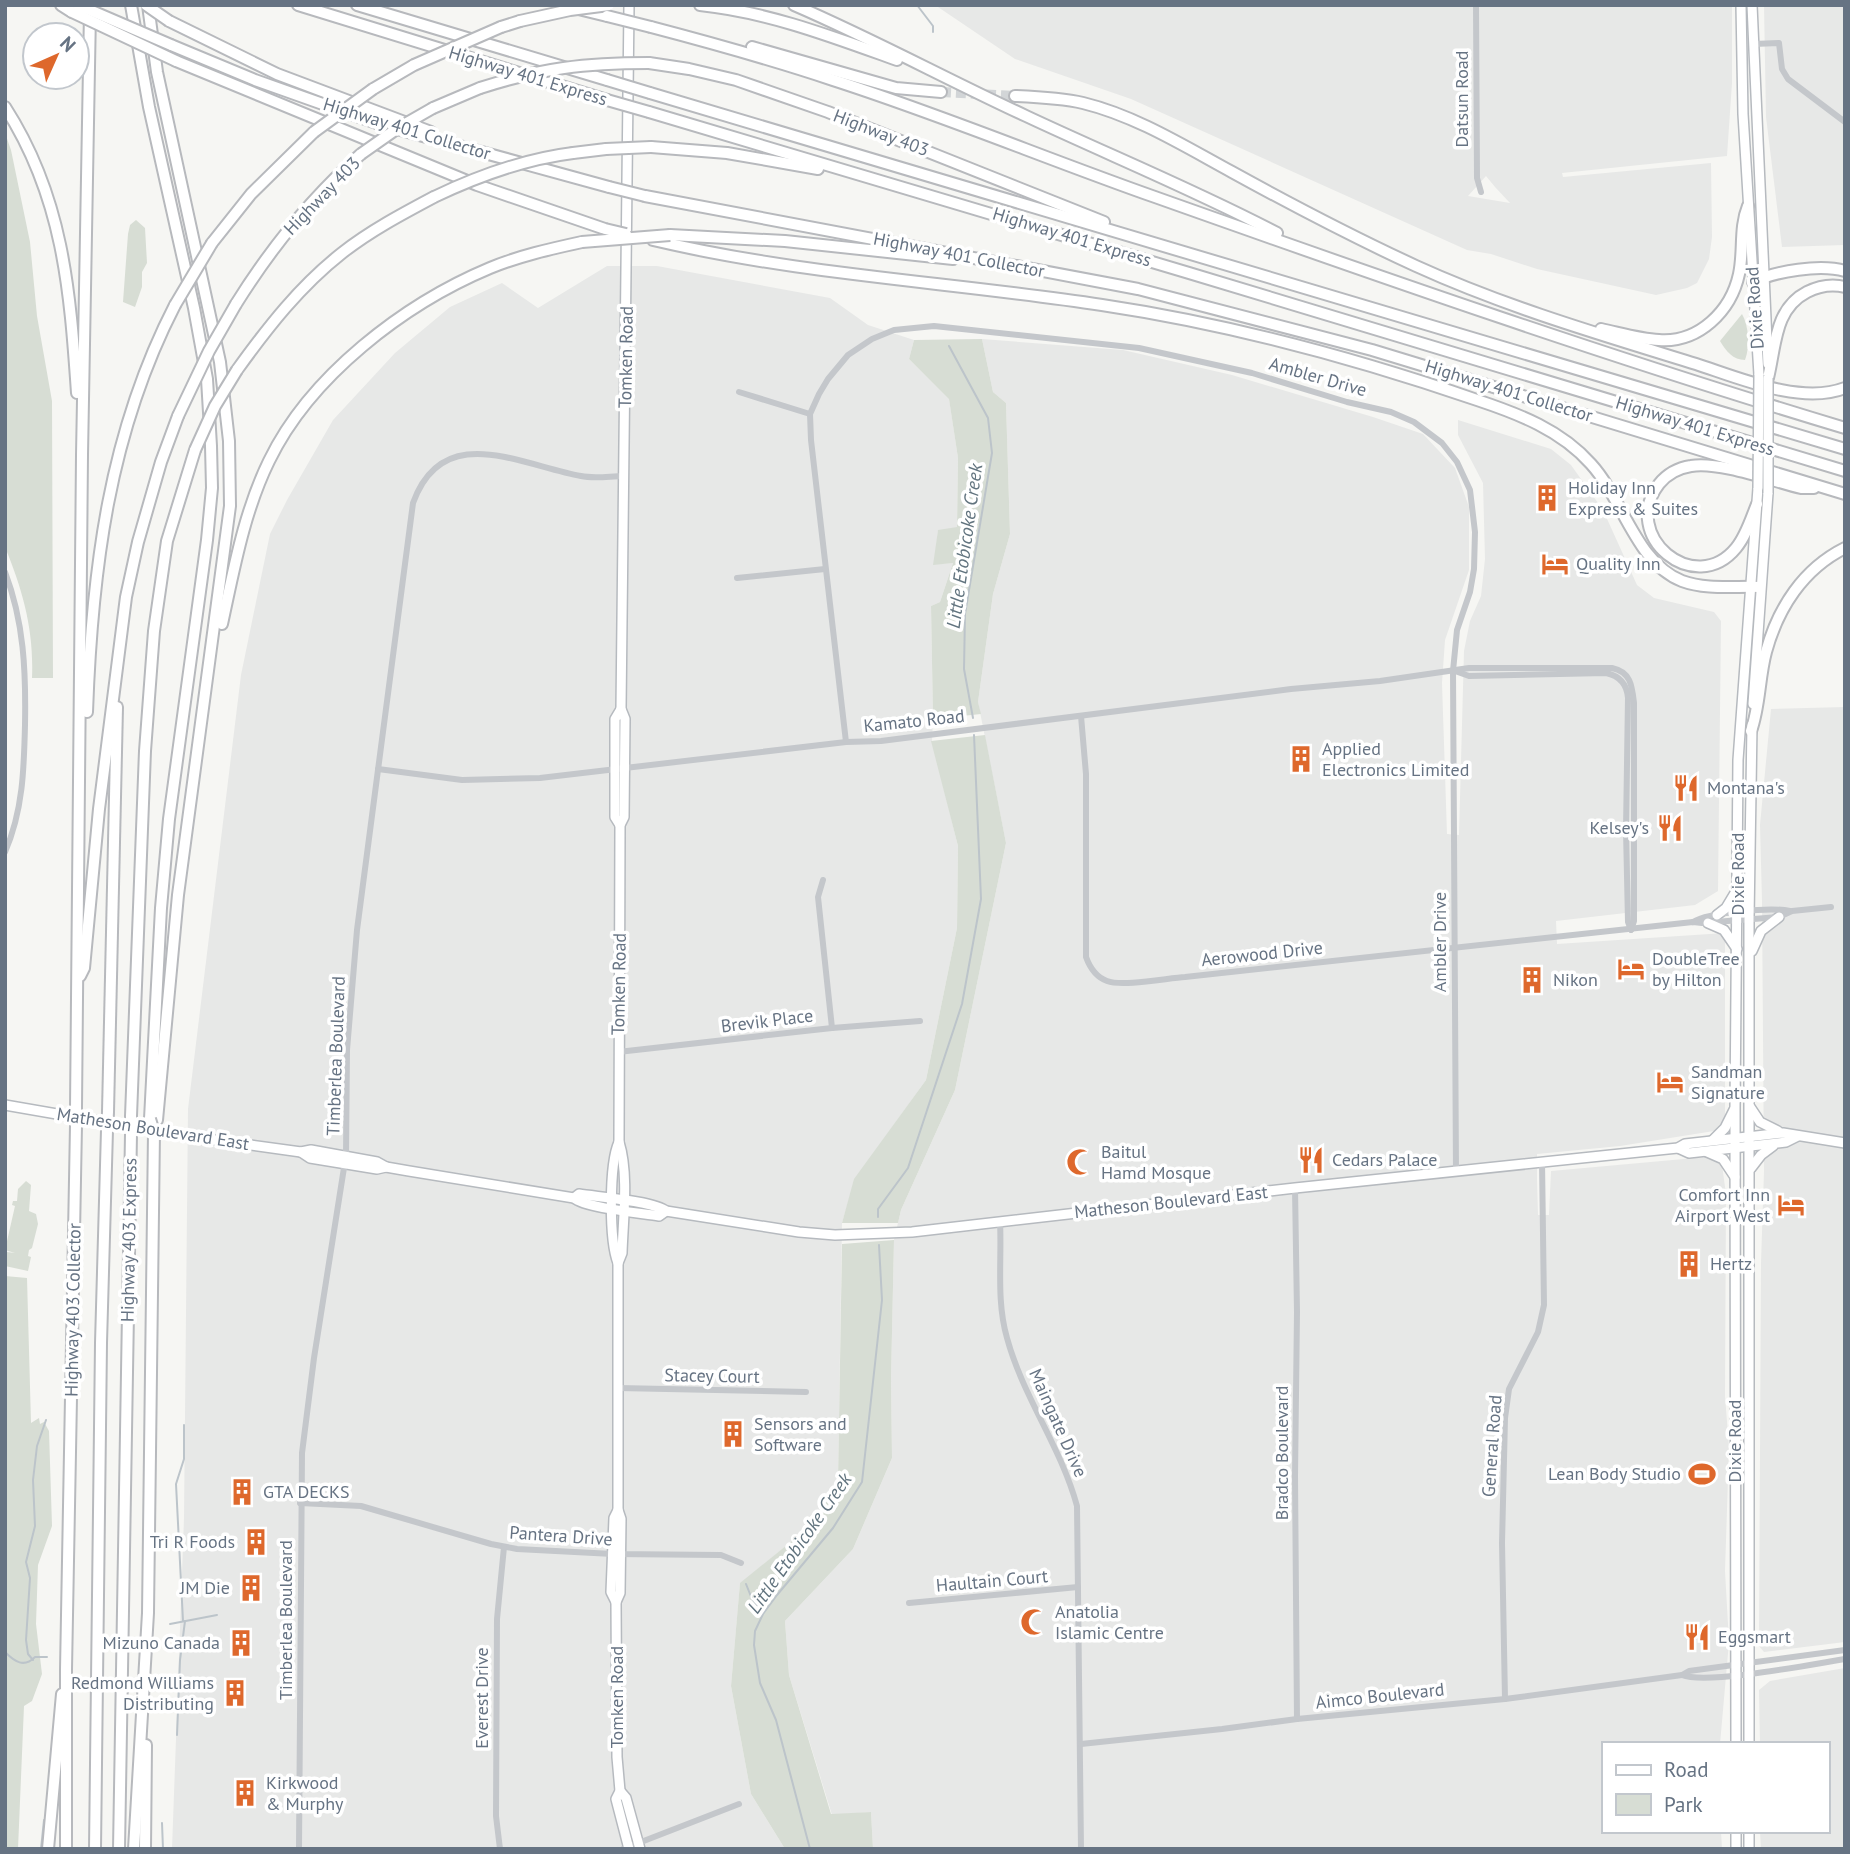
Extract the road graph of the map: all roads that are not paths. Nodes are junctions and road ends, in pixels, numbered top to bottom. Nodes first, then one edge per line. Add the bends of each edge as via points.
1 (61, 5) edge
2 (90, 5) edge
3 (131, 5) edge
4 (147, 5) edge
5 (298, 5) edge
6 (357, 5) edge
7 (562, 5) edge
8 (629, 5) edge
9 (700, 5) edge
10 (794, 5) edge
11 (1476, 5) edge
12 (1741, 5) edge
13 (1752, 5) edge
14 (75, 8) edge
15 (608, 11) edge
16 (1753, 44) junction
17 (724, 46) junction
18 (939, 75) junction
19 (941, 92) tunnel mouth
20 (1014, 96) tunnel mouth
21 (5, 107) edge
22 (1845, 122) edge
23 (509, 161) junction
24 (919, 192) junction
25 (1481, 192) dead end
26 (1748, 206) junction
27 (1158, 245) junction
28 (1308, 249) junction
29 (1016, 265) junction
30 (1845, 271) edge
31 (1765, 276) junction
32 (1753, 282) junction
33 (1845, 287) edge
34 (1541, 314) junction
35 (1764, 377) junction
36 (1845, 388) edge
37 (739, 392) dead end
38 (810, 414) junction
39 (1845, 428) edge
40 (1845, 449) edge
41 (82, 455) junction
42 (1845, 471) edge
43 (624, 476) junction
44 (1827, 488) junction
45 (1845, 494) edge
46 (1757, 504) junction
47 (1845, 548) edge
48 (825, 569) junction
49 (5, 572) edge
50 (737, 578) dead end
51 (1755, 587) junction
52 (1453, 671) junction
53 (117, 672) junction
54 (207, 688) junction
55 (1081, 716) junction
56 (1751, 731) junction
57 (846, 742) junction
58 (620, 768) junction
59 (378, 769) junction
60 (80, 771) junction
61 (5, 852) edge
62 (823, 880) dead end
63 (1738, 888) junction
64 (1831, 907) dead end
65 (1792, 911) junction
66 (1717, 915) junction
67 (1749, 915) junction
68 (1737, 916) junction
69 (1779, 916) junction
70 (1693, 922) junction
71 (1708, 923) junction
72 (1631, 930) junction
73 (1454, 946) junction
74 (1737, 950) junction
75 (1750, 959) junction
76 (78, 980) junction
77 (920, 1021) dead end
78 (832, 1028) junction
79 (618, 1052) junction
80 (5, 1105) edge
81 (1750, 1107) junction
82 (1735, 1108) junction
83 (154, 1119) junction
84 (1783, 1133) junction
85 (1798, 1136) junction
86 (1713, 1140) junction
87 (619, 1142) junction
88 (1750, 1142) junction
89 (1736, 1143) junction
90 (1776, 1143) junction
91 (1845, 1143) edge
92 (1678, 1148) junction
93 (1703, 1151) junction
94 (345, 1160) junction
95 (1542, 1161) junction
96 (1751, 1169) junction
97 (1457, 1171) junction
98 (1736, 1178) junction
99 (1295, 1188) junction
100 (612, 1204) junction
101 (623, 1205) junction
102 (1000, 1221) junction
103 (618, 1263) junction
104 (618, 1388) junction
105 (806, 1392) dead end
106 (300, 1503) junction
107 (504, 1547) junction
108 (617, 1554) junction
109 (741, 1563) dead end
110 (1078, 1587) junction
111 (909, 1603) dead end
112 (148, 1613) junction
113 (1845, 1650) edge
114 (1845, 1659) edge
115 (1749, 1668) junction
116 (66, 1670) junction
117 (1736, 1670) junction
118 (1504, 1699) junction
119 (1297, 1719) junction
120 (1736, 1742) edge
121 (1749, 1742) edge
122 (1082, 1744) junction
123 (739, 1804) dead end
124 (632, 1847) edge
125 (48, 1849) edge
126 (66, 1849) edge
127 (95, 1849) edge
128 (119, 1849) edge
129 (134, 1849) edge
130 (145, 1849) edge
131 (299, 1849) edge
132 (500, 1849) edge
133 (1081, 1849) edge

1 - 14 highway
2 - 41 highway
3 - 83 highway via 207,379 212,488 169,819 160,921
4 - 23 highway, bridge via 169,21 277,74
4 - 54 highway via 220,362 229,441 230,506
5 - 24 highway, Highway 401 Express, bridge
6 - 27 highway, Highway 401 Express, bridge
7 - 15 highway
8 - 43 main road, Tomken Road
9 - 18 highway via 779,20
10 - 18 highway
11 - 25 street, Datsun Road via 1477,178
12 - 26 main road, Dixie Road
13 - 16 main road, Dixie Road
14 - 23 highway, Highway 401 Collector, bridge via 379,124
14 - 51 highway, bridge via 176,61 477,185 605,229 789,267 1165,315 1360,362 1494,406 1548,429 1574,447 1606,483 1650,558 1664,571 1698,585
15 - 17 highway, bridge
15 - 60 highway, bridge via 570,10 501,27 414,65 373,89 314,132 251,194 212,243 175,305 145,369 125,429 107,502 97,572
16 - 22 street via 1780,43 1785,75
16 - 31 main road, Dixie Road
17 - 19 highway via 747,46 896,88
17 - 28 highway via 835,80
18 - 28 highway via 1226,206
20 - 34 highway via 1083,103 1136,121 1418,267
21 - 41 highway via 37,166 56,222 71,304
23 - 29 highway, Highway 401 Collector, bridge via 645,195
24 - 42 highway, Highway 401 Express
24 - 128 highway, Highway 403 Express, bridge via 778,160 690,148 606,149 511,166 434,197 342,254 299,292 237,370 215,406 195,450 167,541 154,631 145,751 131,1116
26 - 32 main road, Dixie Road
26 - 34 highway via 1732,299 1714,320 1690,335 1660,341
27 - 40 highway, Highway 401 Express
27 - 53 highway, Highway 403, bridge via 828,112 689,69 649,63 545,69 480,88 433,108 361,155 297,219 260,265 209,351 161,462 126,597
28 - 39 highway via 1704,386
29 - 44 highway, Highway 401 Collector via 1138,289 1372,350
29 - 54 highway, bridge via 785,241 670,235 582,242 517,258 462,281 411,311 340,366 313,395 270,460 239,545
30 - 31 highway via 1816,268
31 - 32 highway
31 - 35 main road, Dixie Road
32 - 35 main road, Dixie Road
33 - 35 highway via 1811,289 1787,308
34 - 36 highway via 1780,389 1815,393
35 - 46 main road, Dixie Road, bridge
35 - 51 main road, Dixie Road, bridge via 1768,493
37 - 38 street
38 - 48 street
38 - 52 street, Ambler Drive via 828,379 862,345 894,330 934,326 1150,351 1252,373 1404,417 1434,435 1452,454 1472,500 1474,569 1457,630
41 - 60 highway
43 - 58 main road, Tomken Road via 621,709 625,719
43 - 59 street, Timberlea Boulevard via 584,477 477,452 446,460 426,477 411,510
44 - 45 highway, Highway 401 Collector
44 - 46 highway via 1801,488 1715,467 1685,467 1667,476 1655,491 1648,509 1650,530 1672,559 1693,566 1711,564 1738,546
46 - 51 main road, Dixie Road
47 - 56 highway via 1804,576 1787,601 1766,653
48 - 50 street
48 - 57 street
49 - 61 street via 23,636 26,680 23,784
51 - 56 main road, Dixie Road
51 - 63 main road, Dixie Road via 1738,760
52 - 55 street, Kamato Road
52 - 72 street, Kamato Road via 1469,676 1606,673 1624,683 1628,698
52 - 73 street, Ambler Drive
53 - 76 highway via 85,968
53 - 127 highway, Highway 403 Express, bridge
54 - 83 highway via 178,895
55 - 57 street, Kamato Road
55 - 73 street, Aerowood Drive via 1086,774 1085,950 1089,965 1100,978 1129,982
56 - 67 main road, Dixie Road
57 - 58 street, Kamato Road
58 - 59 street, Kamato Road via 540,778 462,780
58 - 79 main road, Tomken Road via 624,817 620,825
59 - 94 street, Timberlea Boulevard via 351,994
60 - 76 highway, Highway 403 Collector
62 - 78 street via 818,897
63 - 66 main road
63 - 68 main road, Dixie Road
64 - 65 street, Aerowood Drive
65 - 67 street, Aerowood Drive via 1778,908
65 - 69 street, Aerowood Drive
66 - 68 street, Aerowood Drive
66 - 70 street, Aerowood Drive
67 - 68 street, Aerowood Drive
67 - 69 street, Aerowood Drive
67 - 75 main road, Dixie Road
68 - 71 street, Aerowood Drive
68 - 74 main road, Dixie Road
69 - 75 main road via 1761,931
70 - 71 street, Aerowood Drive
70 - 72 street, Aerowood Drive
71 - 74 main road via 1724,930
72 - 73 street, Aerowood Drive
73 - 97 street, Ambler Drive
74 - 82 main road, Dixie Road
75 - 81 main road, Dixie Road
76 - 116 highway, Highway 403 Collector, bridge
77 - 78 street, Brevik Place
78 - 79 street, Brevik Place
79 - 87 main road, Tomken Road
80 - 94 main road, Matheson Boulevard East via 172,1134 311,1150
81 - 84 main road via 1760,1122
81 - 88 main road, Dixie Road
82 - 86 main road
82 - 89 main road, Dixie Road
83 - 112 highway, bridge
84 - 85 main road, Matheson Boulevard East
84 - 88 main road, Matheson Boulevard East
85 - 90 main road, Matheson Boulevard East
85 - 91 main road, Matheson Boulevard East
86 - 89 main road, Matheson Boulevard East
86 - 92 main road, Matheson Boulevard East
87 - 100 main road, Tomken Road via 614,1155
87 - 101 main road, Tomken Road
88 - 89 main road, Matheson Boulevard East
88 - 90 main road, Matheson Boulevard East
88 - 96 main road, Dixie Road
89 - 93 main road, Matheson Boulevard East
89 - 98 main road, Dixie Road
90 - 96 main road
92 - 93 main road, Matheson Boulevard East via 1689,1153
92 - 95 main road, Matheson Boulevard East
93 - 98 main road via 1723,1159
94 - 100 main road, Matheson Boulevard East via 377,1169
94 - 106 street, Timberlea Boulevard via 310,1386
95 - 97 main road, Matheson Boulevard East
95 - 118 street, General Road via 1544,1305 1538,1332 1509,1388 1505,1418
96 - 115 main road, Dixie Road
97 - 99 main road, Matheson Boulevard East
98 - 117 main road, Dixie Road
99 - 102 main road, Matheson Boulevard East
99 - 119 street, Bradco Boulevard
100 - 101 main road, Matheson Boulevard East
100 - 103 main road, Tomken Road
101 - 102 main road, Matheson Boulevard East via 835,1235 912,1233
101 - 103 main road, Tomken Road
102 - 110 street, Maingate Drive via 1004,1326 1016,1364 1072,1489 1078,1519
103 - 104 main road, Tomken Road
104 - 105 street, Stacey Court
104 - 108 main road, Tomken Road
106 - 107 street, Pantera Drive via 361,1506
106 - 131 street, Timberlea Boulevard
107 - 108 street, Pantera Drive
107 - 132 street, Everest Drive via 497,1619 496,1816
108 - 109 street, Pantera Drive via 722,1555
108 - 124 main road, Tomken Road via 611,1592 616,1602 617,1757
110 - 111 street, Haultain Court
110 - 122 street, Maingate Drive
112 - 129 highway
112 - 130 highway
113 - 115 street, Aimco Boulevard
114 - 115 street, Aimco Boulevard
115 - 117 street, Aimco Boulevard
115 - 121 main road, Dixie Road
116 - 125 highway
116 - 126 highway, Highway 403 Collector
117 - 118 street, Aimco Boulevard
117 - 120 main road, Dixie Road
118 - 119 street, Aimco Boulevard
119 - 122 street, Aimco Boulevard
122 - 133 street, Maingate Drive
123 - 124 street

